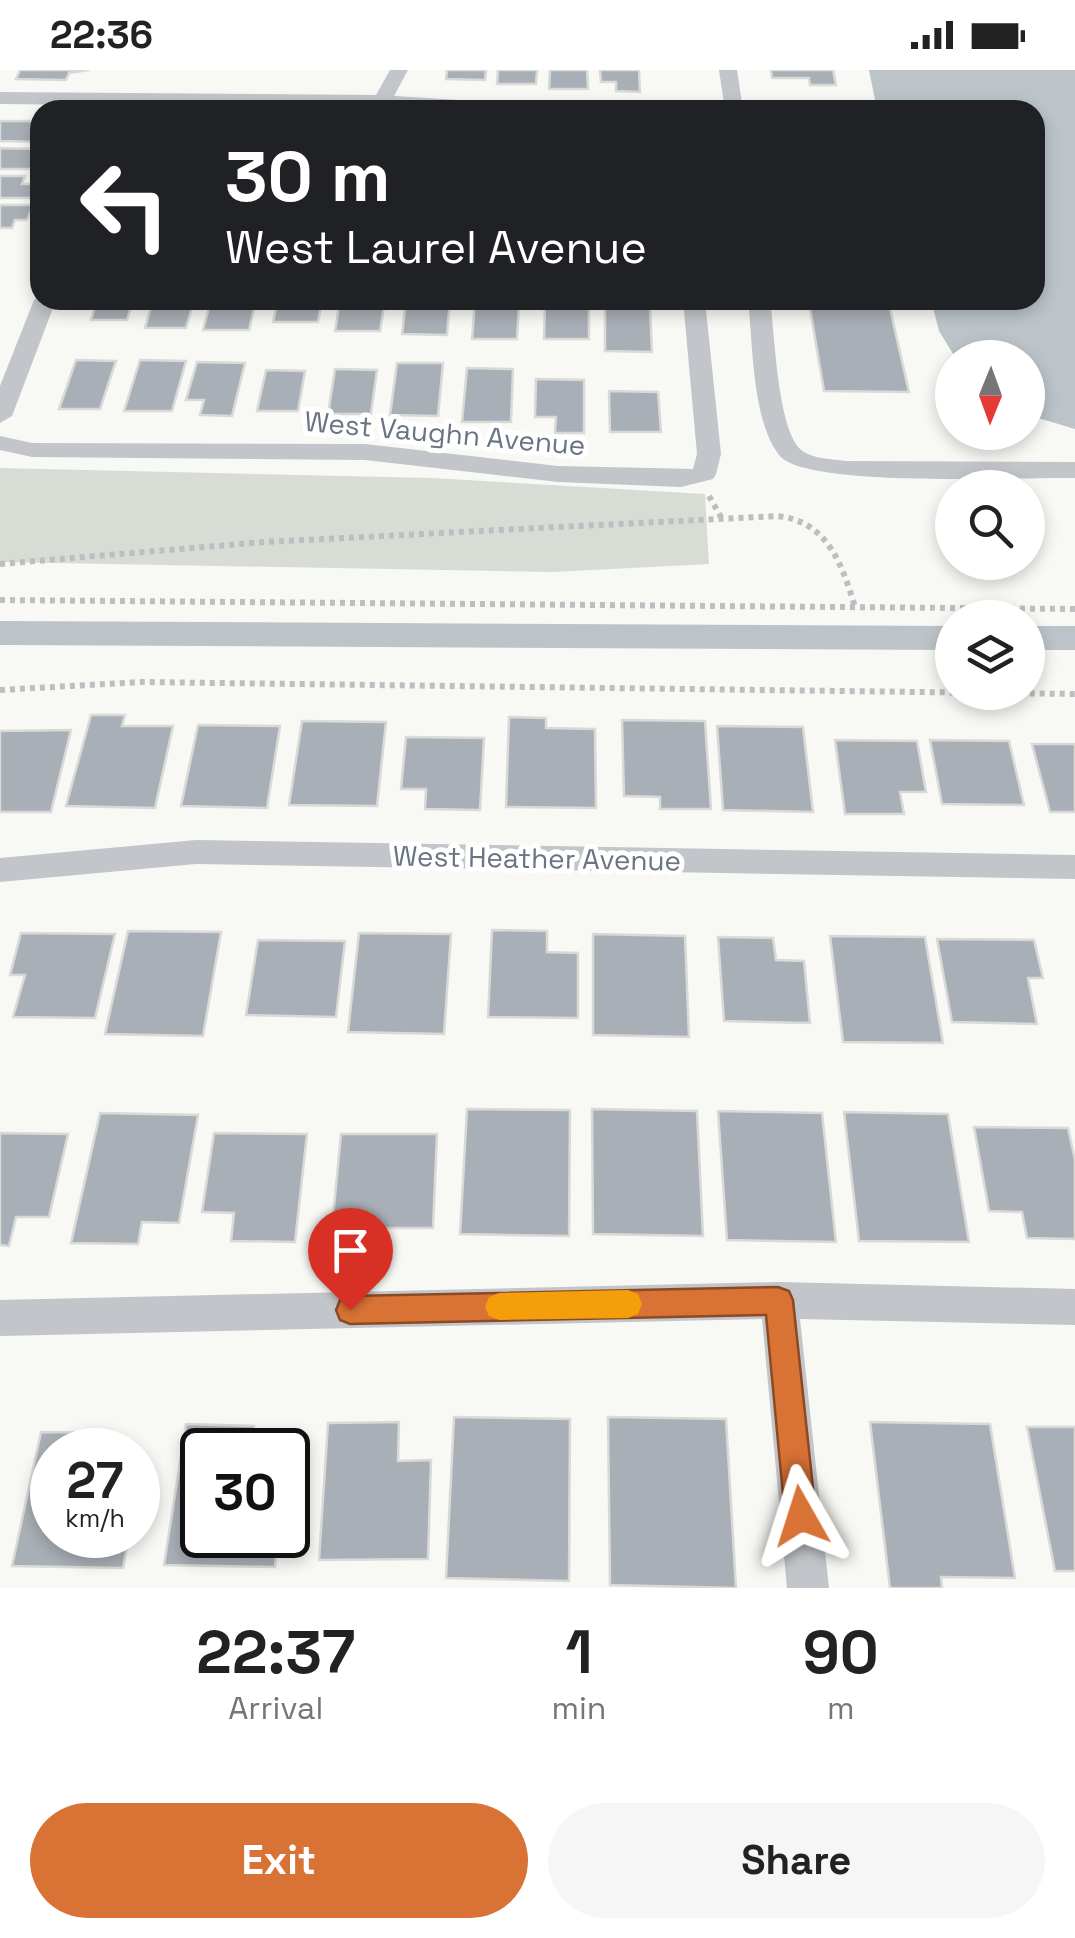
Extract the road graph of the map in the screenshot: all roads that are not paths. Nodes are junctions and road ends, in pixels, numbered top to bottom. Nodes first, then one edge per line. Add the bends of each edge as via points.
1 (398, 70) edge
2 (728, 70) edge
3 (0, 98) edge
4 (122, 98) edge
5 (295, 100) edge
6 (383, 100) edge
7 (732, 100) edge
8 (41, 310) edge
9 (695, 310) edge
10 (760, 310) edge
11 (0, 416) edge
12 (0, 443) edge
13 (1075, 470) edge
14 (1075, 867) edge
15 (0, 870) edge
16 (778, 1300) junction
17 (1075, 1307) edge
18 (0, 1318) edge
19 (808, 1588) edge

1 - 6 street
2 - 7 street
3 - 4 street
4 - 5 street
8 - 11 street
9 - 12 street, West Vaughn Avenue via 709,454 704,474 681,479 558,474 366,452 32,450
10 - 13 street via 776,425 790,453 805,462 846,469
14 - 15 street, West Heather Avenue via 196,852
16 - 17 street
16 - 18 street
16 - 19 street

